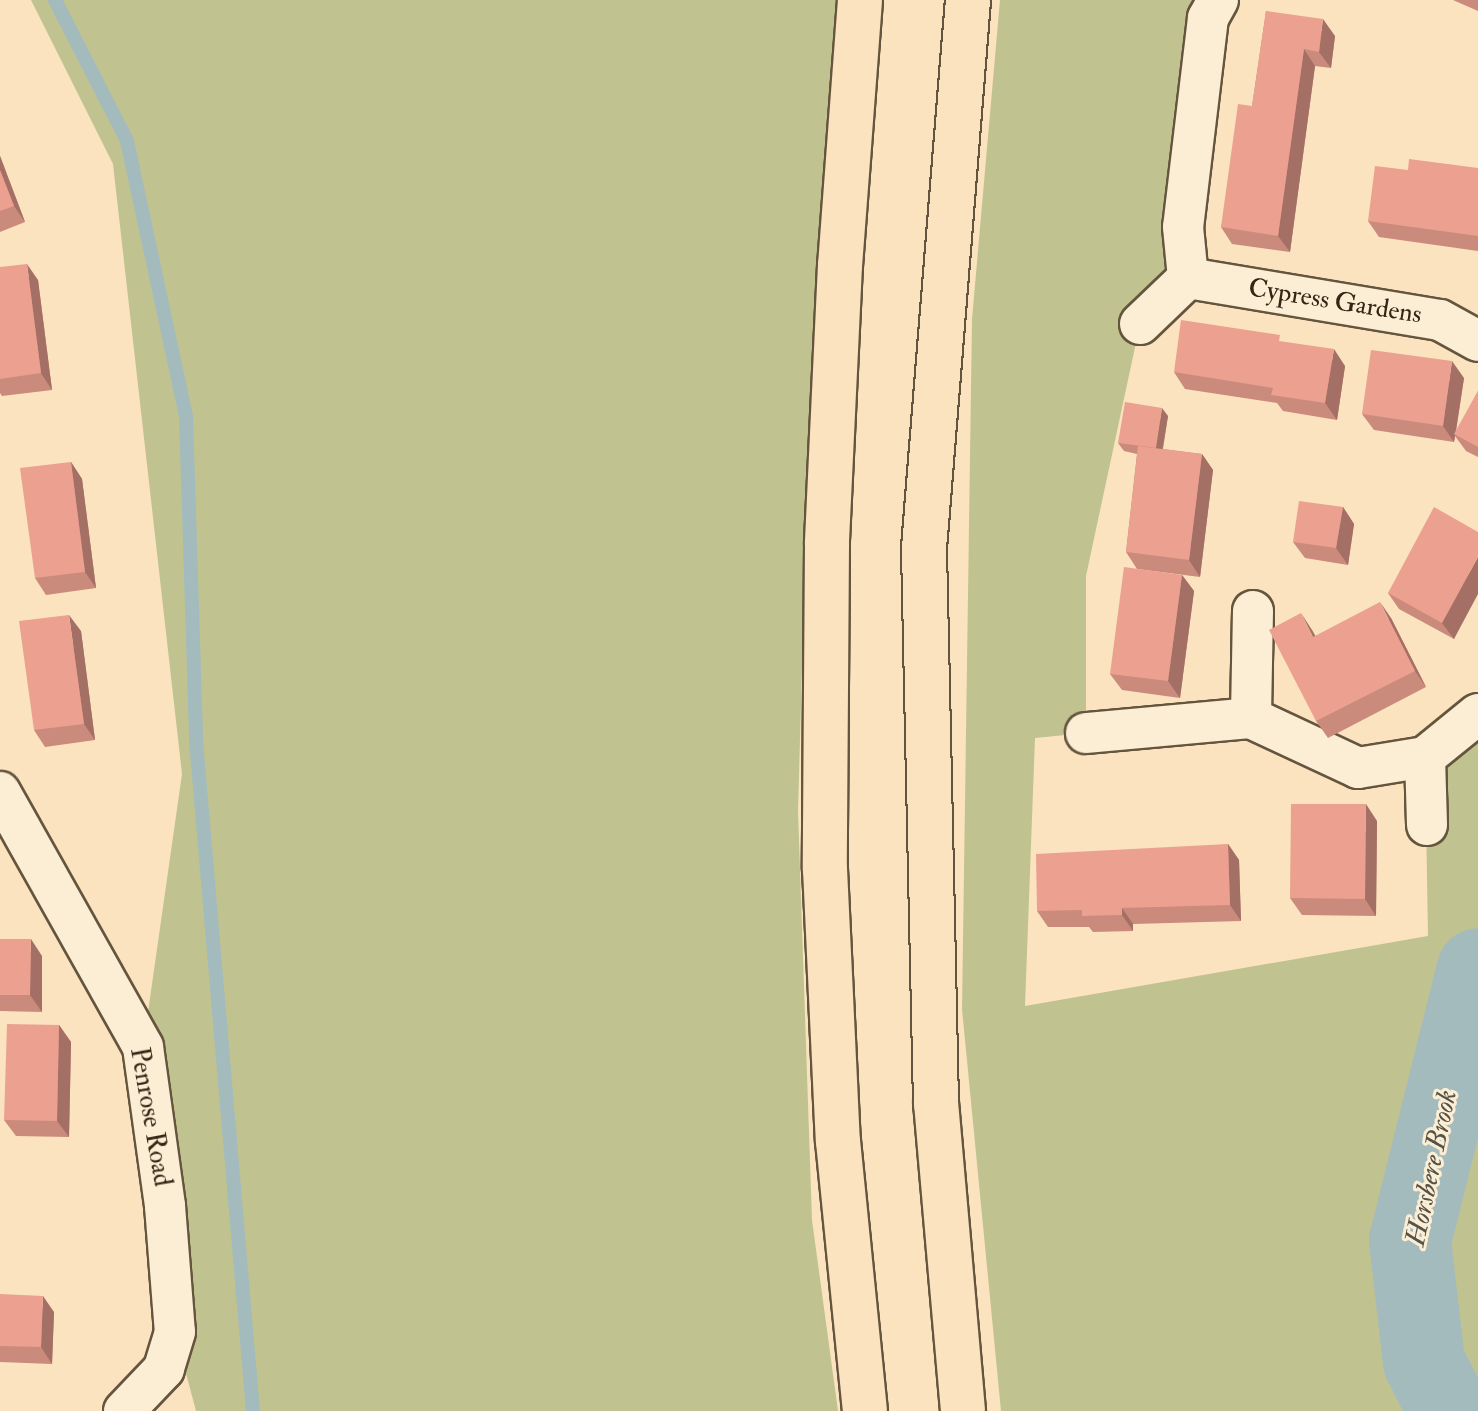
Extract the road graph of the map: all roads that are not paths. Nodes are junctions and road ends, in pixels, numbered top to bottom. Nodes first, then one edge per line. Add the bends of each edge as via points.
1 (860, 0) edge
2 (968, 0) edge
3 (1218, 0) edge
4 (1188, 278) junction
5 (1140, 324) dead end
6 (1478, 341) edge
7 (1253, 611) dead end
8 (1478, 714) edge
9 (1251, 718) junction
10 (1086, 733) dead end
11 (1425, 757) junction
12 (0, 792) edge
13 (1427, 825) dead end
14 (124, 1411) edge
15 (865, 1411) edge
16 (963, 1411) edge

1 - 15 highway via 828,529 825,869 838,1141
2 - 16 highway via 924,548 936,1104
3 - 4 street via 1208,18 1183,227
4 - 5 street
4 - 6 street, Cypress Gardens via 1440,320
7 - 9 street
8 - 11 street
9 - 10 street
9 - 11 street via 1358,768
11 - 13 street
12 - 14 street, Penrose Road via 143,1047 165,1206 175,1332 164,1369

